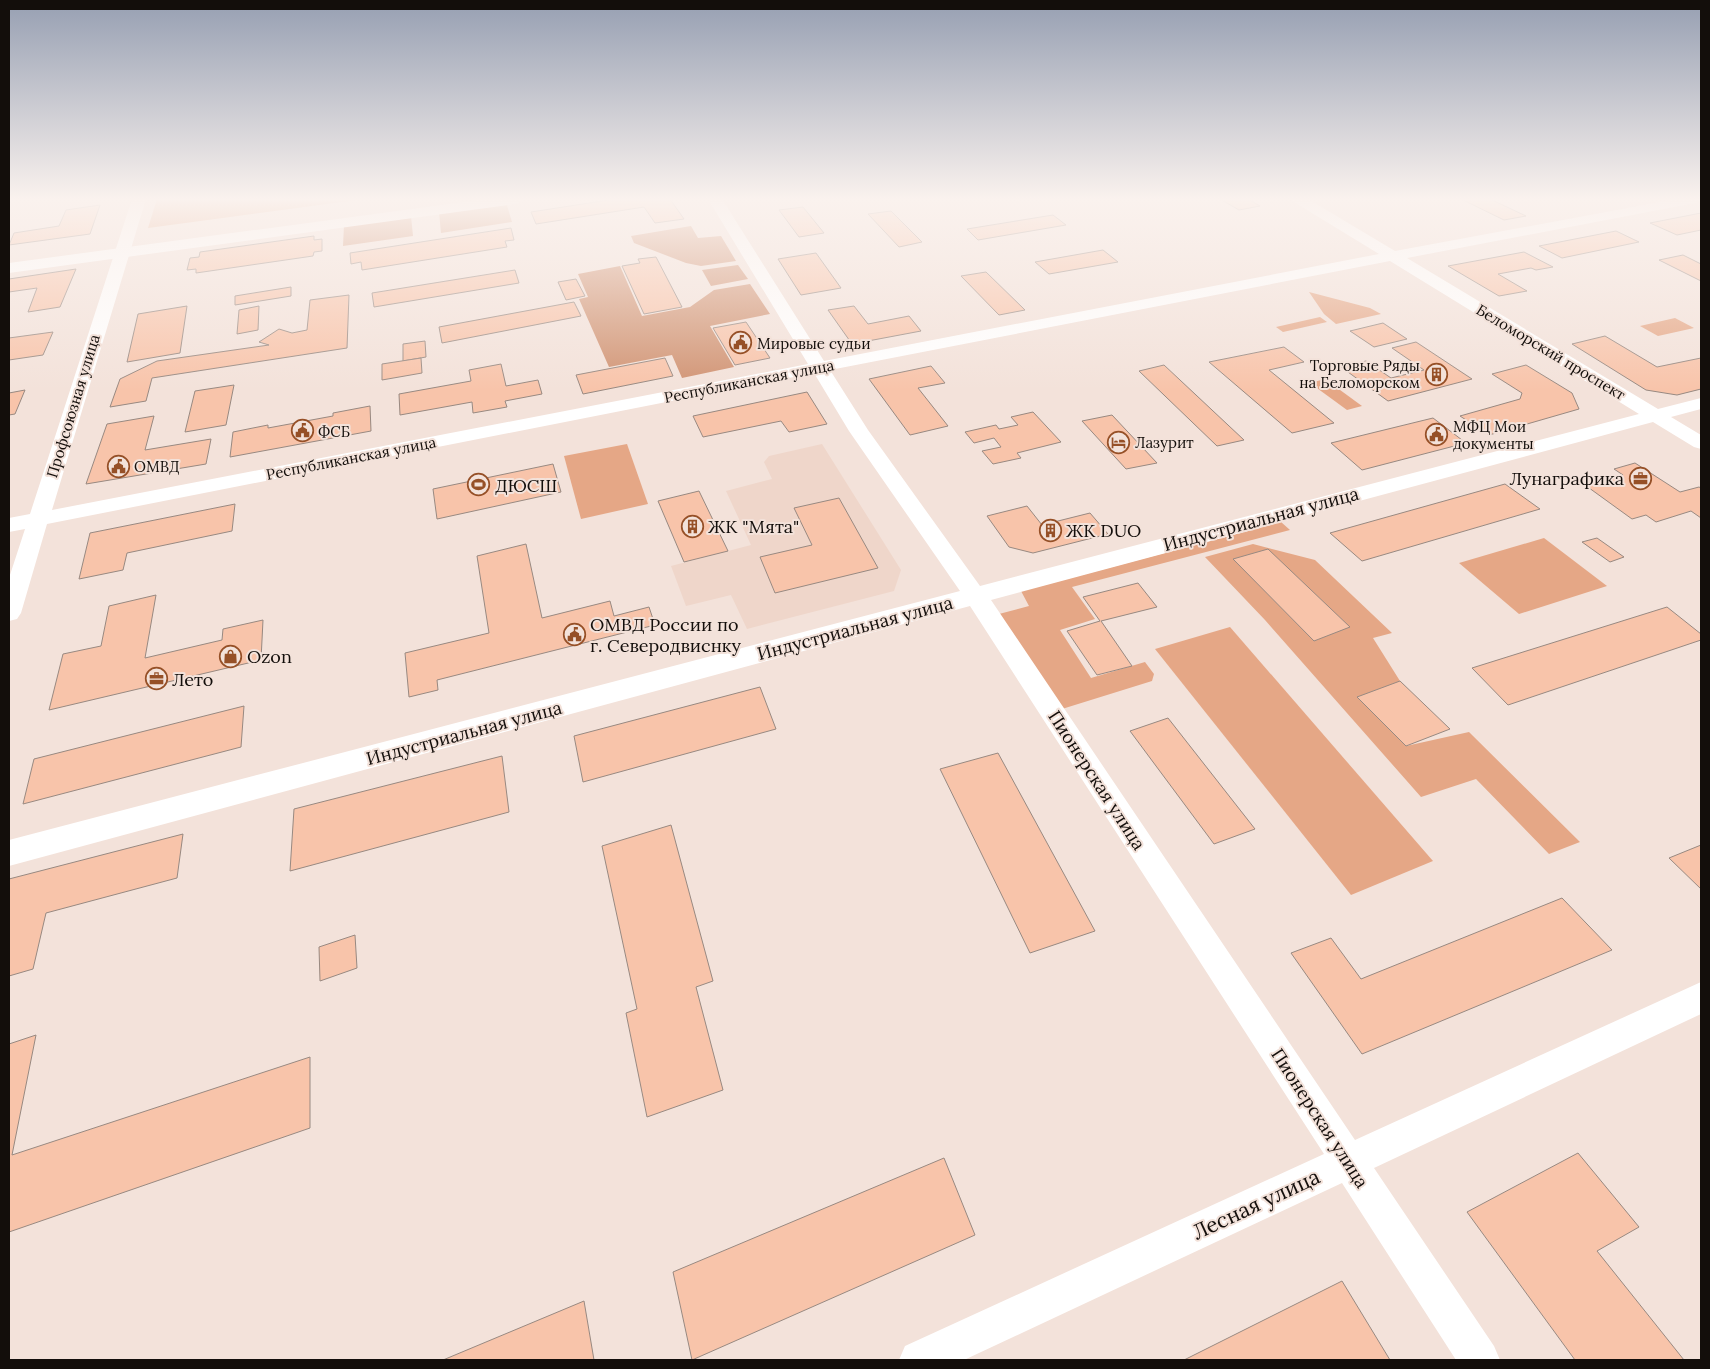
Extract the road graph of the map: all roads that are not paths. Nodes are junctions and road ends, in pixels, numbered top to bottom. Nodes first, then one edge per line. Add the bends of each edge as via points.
1 (45, 263) edge
2 (119, 263) edge
3 (756, 263) edge
4 (1357, 263) edge
5 (1404, 263) edge
6 (9, 268) edge
7 (820, 367) junction
8 (1701, 403) edge
9 (1655, 415) junction
10 (1701, 443) edge
11 (37, 520) junction
12 (9, 525) edge
13 (975, 595) junction
14 (9, 613) edge
15 (9, 853) edge
16 (1701, 998) edge
17 (1348, 1161) junction
18 (919, 1360) edge
19 (1480, 1360) edge

1 - 6 street
2 - 11 street, Профсоюзная улица
3 - 7 street, Пионерская улица
4 - 7 street, Республиканская улица
5 - 9 street, Беломорский проспект
7 - 11 street, Республиканская улица
7 - 13 street, Пионерская улица via 860,431
8 - 9 street, Индустриальная улица
9 - 10 street, Беломорский проспект
9 - 13 street, Индустриальная улица
11 - 12 street, Республиканская улица
11 - 14 street, Профсоюзная улица
13 - 15 street, Индустриальная улица
13 - 17 street, Пионерская улица
16 - 17 street, Лесная улица
17 - 18 street, Лесная улица
17 - 19 street, Пионерская улица

